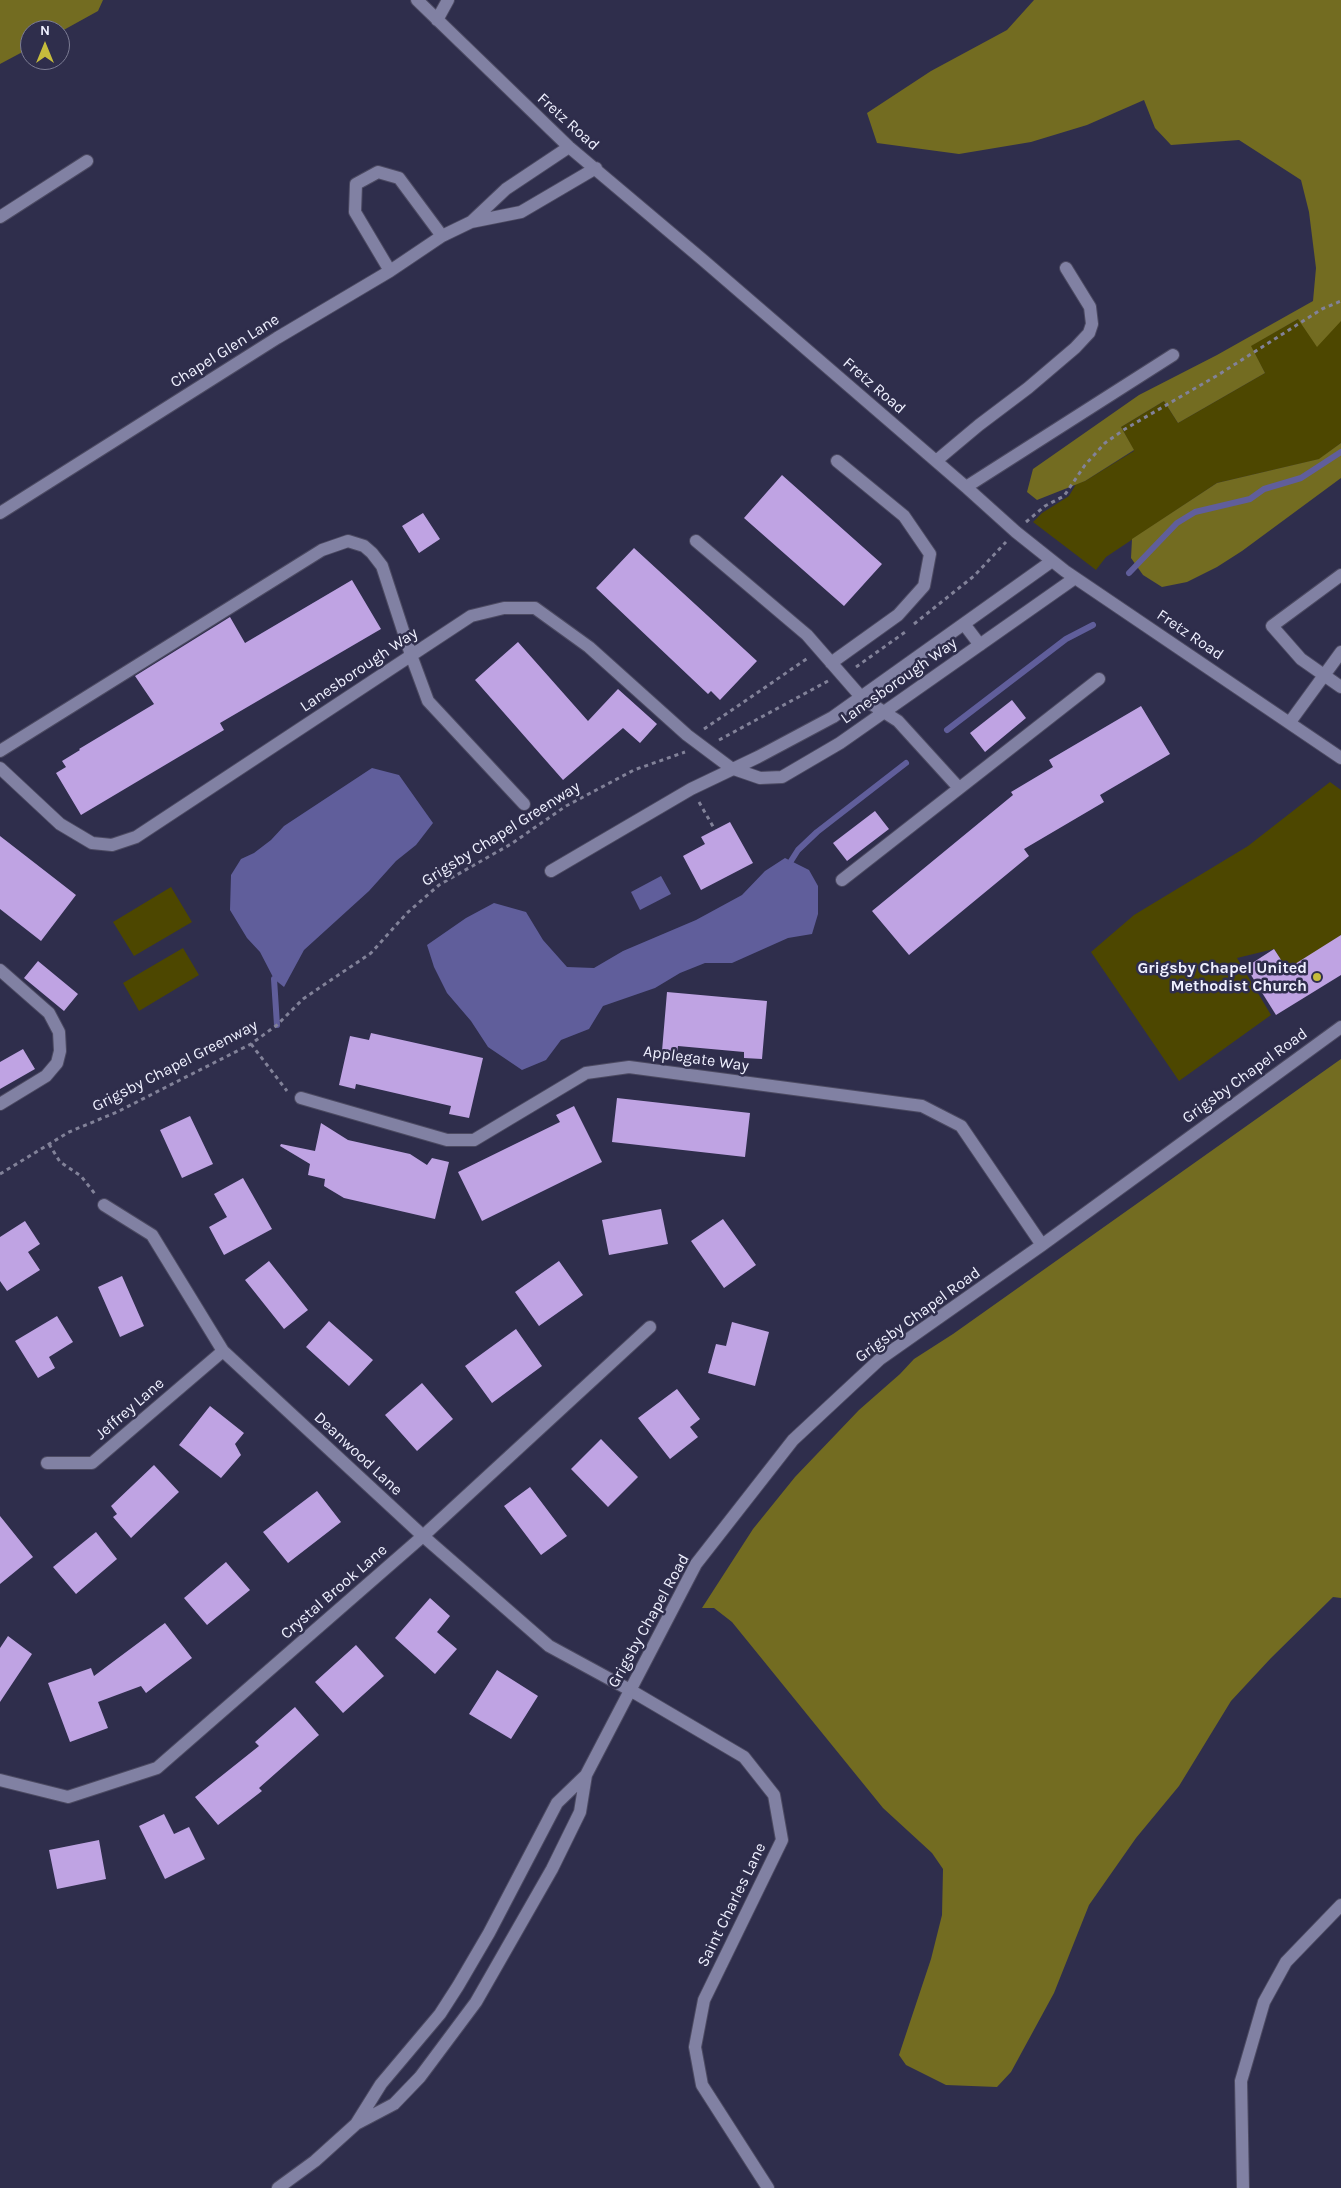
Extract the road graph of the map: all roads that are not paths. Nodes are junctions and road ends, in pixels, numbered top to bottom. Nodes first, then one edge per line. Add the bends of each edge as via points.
1 (417, 0) edge
2 (448, 0) edge
3 (437, 20) junction
4 (569, 147) junction
5 (87, 161) dead end
6 (596, 168) junction
7 (0, 217) edge
8 (471, 222) junction
9 (442, 236) junction
10 (1066, 268) dead end
11 (390, 271) junction
12 (1173, 356) dead end
13 (837, 461) dead end
14 (936, 461) junction
15 (966, 487) junction
16 (0, 513) edge
17 (696, 541) dead end
18 (1052, 561) junction
19 (1341, 575) edge
20 (1075, 578) junction
21 (964, 624) junction
22 (980, 645) junction
23 (1341, 652) edge
24 (411, 655) junction
25 (832, 663) junction
26 (1323, 675) junction
27 (1099, 679) dead end
28 (1341, 687) edge
29 (862, 698) junction
30 (883, 712) junction
31 (1290, 722) junction
32 (0, 750) edge
33 (1341, 758) edge
34 (0, 768) edge
35 (731, 768) junction
36 (959, 788) junction
37 (524, 804) dead end
38 (551, 871) dead end
39 (842, 880) dead end
40 (0, 970) edge
41 (1341, 1027) edge
42 (301, 1098) road end
43 (0, 1104) edge
44 (104, 1205) road end
45 (1042, 1245) junction
46 (650, 1328) dead end
47 (223, 1351) junction
48 (47, 1463) dead end
49 (423, 1536) junction
50 (630, 1690) junction
51 (586, 1775) junction
52 (0, 1780) edge
53 (1341, 1905) edge
54 (356, 2124) junction
55 (278, 2188) edge
56 (768, 2188) edge
57 (1243, 2188) edge

1 - 3 street, Fretz Road
2 - 3 street
3 - 4 street, Fretz Road
4 - 6 street, Fretz Road
4 - 8 street, Chapel Glen Lane via 506,189
5 - 7 street
6 - 8 street, Chapel Glen Lane via 521,212
6 - 14 street, Fretz Road
8 - 9 street, Chapel Glen Lane
9 - 11 street, Chapel Glen Lane
9 - 11 street via 399,178 378,172 356,184 355,212
10 - 14 street via 1090,308 1092,324 1089,333 1028,388
11 - 16 street, Chapel Glen Lane via 277,338
12 - 15 street
13 - 25 street via 904,516 930,554 924,586 898,615
14 - 15 street, Fretz Road
15 - 18 street, Fretz Road
17 - 25 street via 807,635
18 - 20 street, Fretz Road
18 - 21 street, Lanesborough Way
19 - 26 street via 1272,626 1301,660
20 - 22 street, Lanesborough Way
20 - 31 street, Fretz Road
21 - 22 street
21 - 29 street, Lanesborough Way
22 - 30 street, Lanesborough Way
23 - 26 street
24 - 32 street via 382,566 364,546 348,541 322,550
24 - 34 street, Lanesborough Way via 136,837 112,845 92,844 60,824
24 - 35 street, Lanesborough Way via 471,616 504,608 535,608 589,647 691,738
24 - 37 street via 428,701
25 - 29 street
26 - 28 street
26 - 31 street
27 - 36 street
29 - 30 street
29 - 35 street, Lanesborough Way via 758,757
30 - 35 street, Lanesborough Way via 840,743 782,777 760,778
30 - 36 street via 898,721
31 - 33 street, Fretz Road
35 - 38 street
36 - 39 street
40 - 43 street via 49,1013 58,1032 60,1051 57,1064 46,1076
41 - 45 street, Grigsby Chapel Road
42 - 45 street, Applegate Way via 447,1140 474,1140 586,1073 629,1067 922,1106 962,1126
44 - 47 street, Deanwood Lane via 152,1234
45 - 50 street, Grigsby Chapel Road via 880,1359 793,1440 696,1564
46 - 49 street, Crystal Brook Lane
47 - 48 street, Jeffrey Lane via 92,1463
47 - 49 street, Deanwood Lane
49 - 50 street, Deanwood Lane via 549,1646
49 - 52 street, Crystal Brook Lane via 157,1768 68,1797
50 - 51 street, Grigsby Chapel Road
50 - 56 street, Saint Charles Lane via 744,1757 774,1795 782,1840 704,2000 695,2047 702,2085
51 - 54 street, Grigsby Chapel Road via 557,1803 489,1933 440,2014 381,2084
51 - 54 street, Grigsby Chapel Road via 580,1812 476,2002 420,2077 394,2104
53 - 57 street via 1286,1962 1264,2002 1241,2081
54 - 55 street, Grigsby Chapel Road

